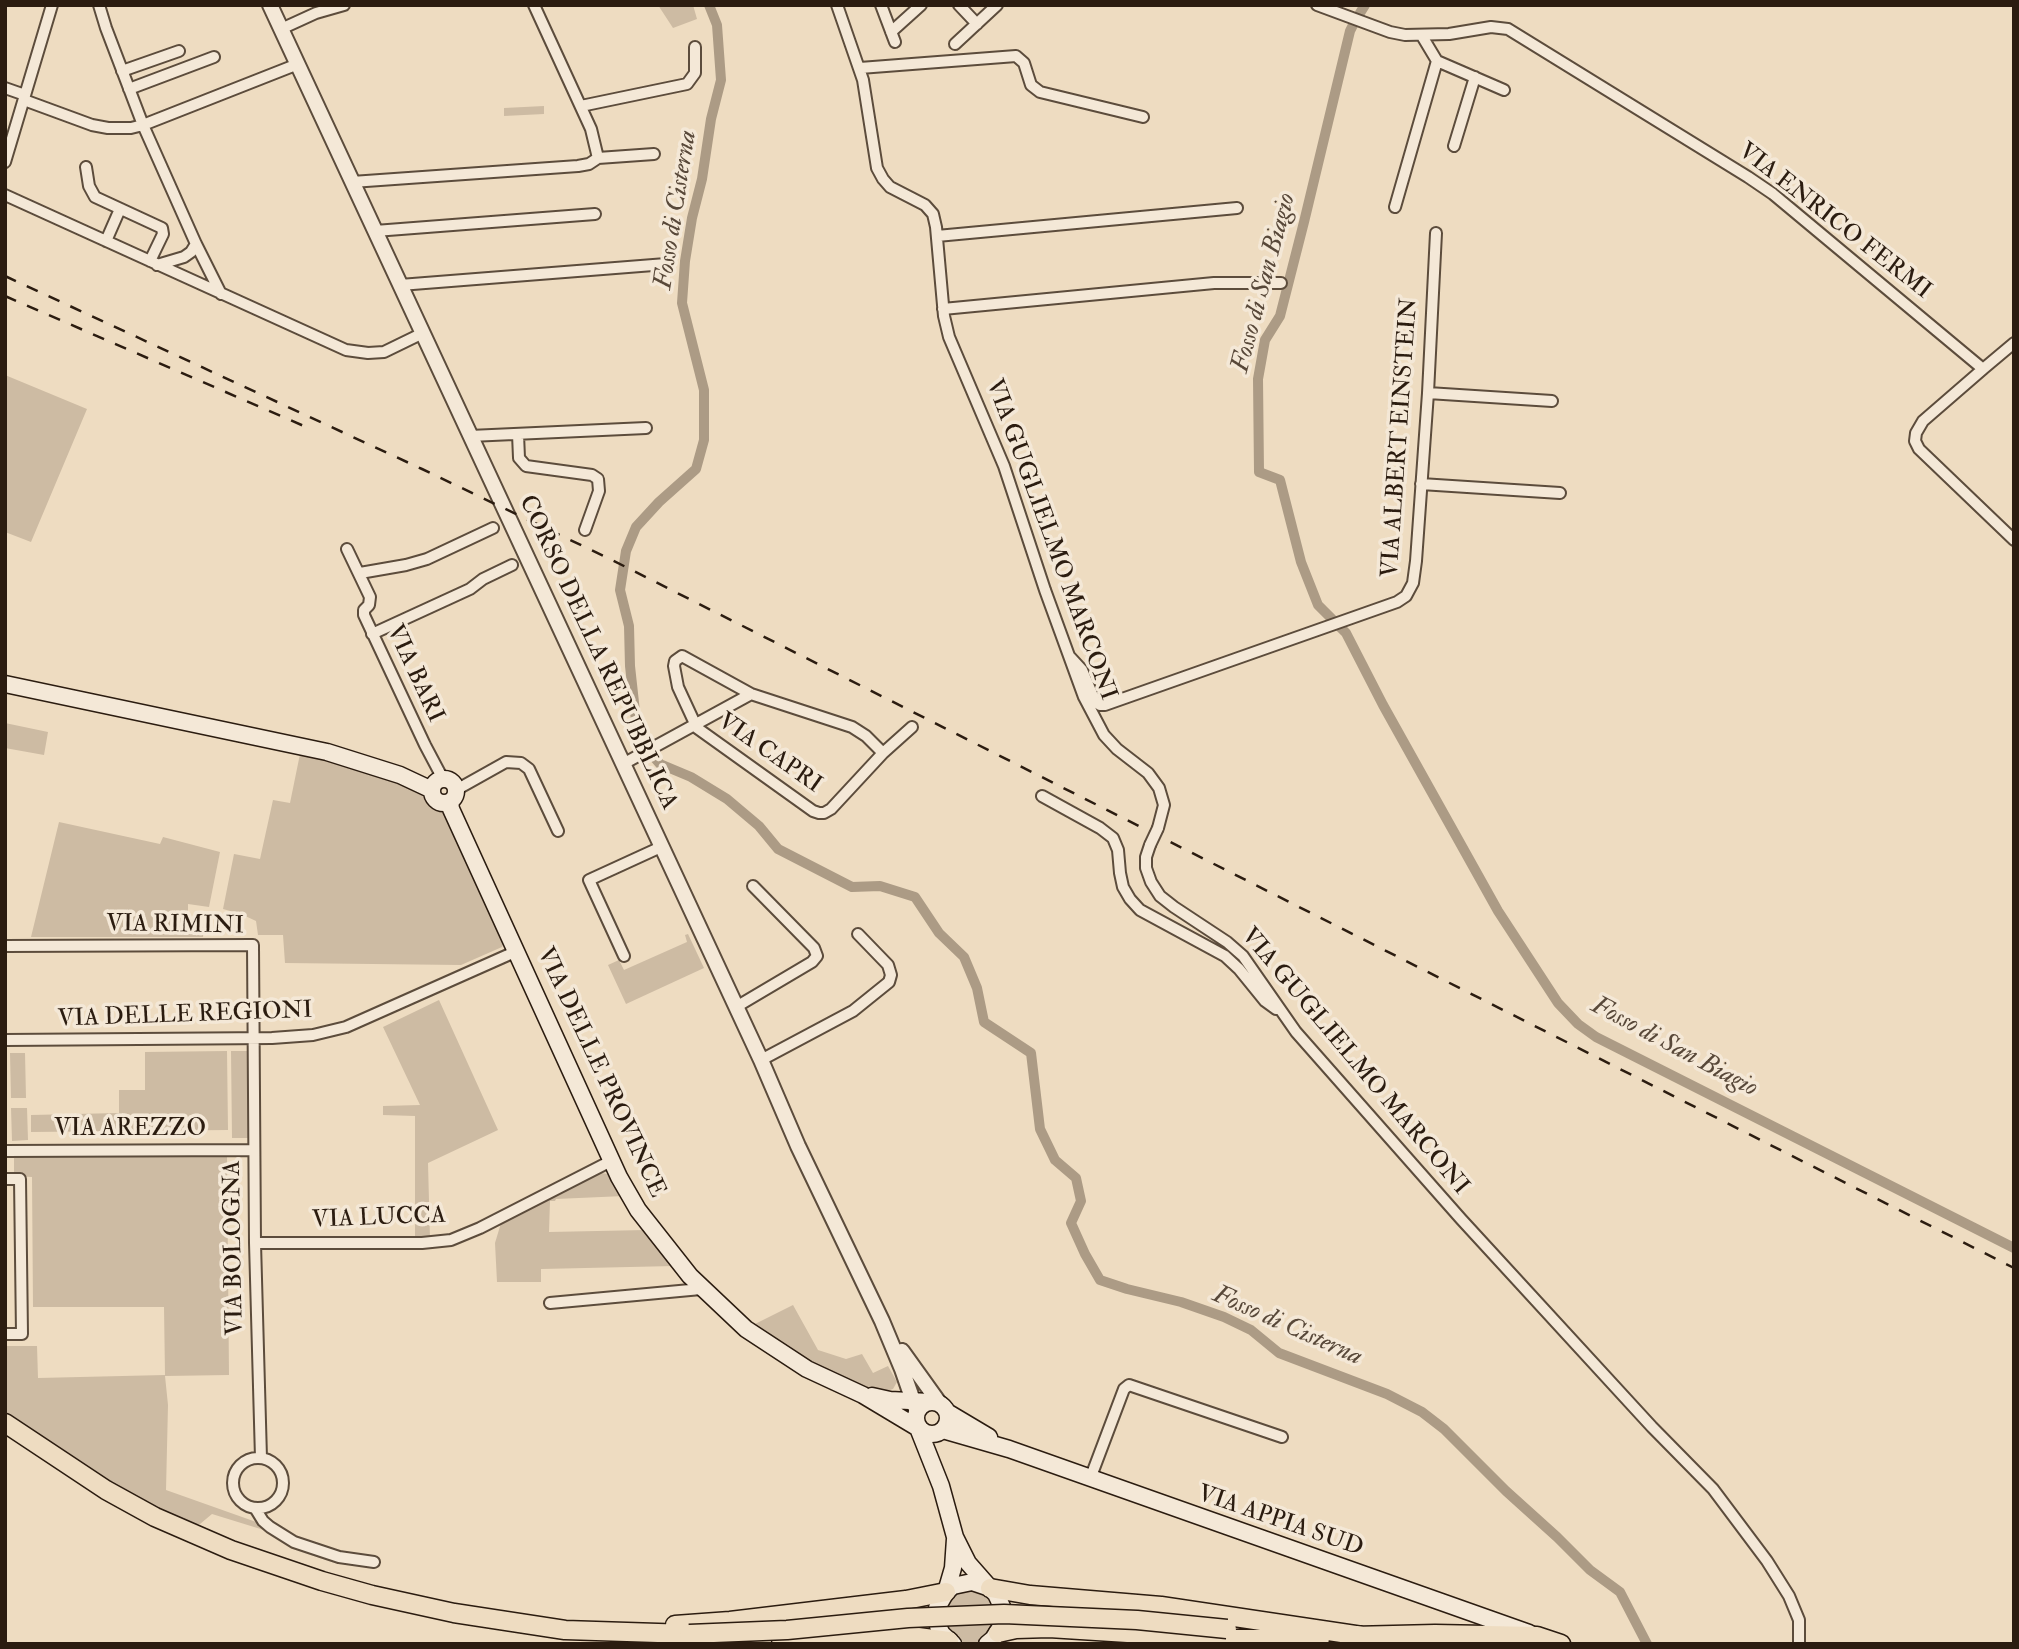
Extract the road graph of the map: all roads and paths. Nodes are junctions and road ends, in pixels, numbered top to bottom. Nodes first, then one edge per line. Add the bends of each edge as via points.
1 (52, 5) edge
2 (99, 5) edge
3 (270, 5) edge
4 (344, 5) edge
5 (534, 5) edge
6 (837, 5) edge
7 (881, 5) edge
8 (922, 5) edge
9 (958, 5) edge
10 (997, 5) edge
11 (1317, 5) edge
12 (977, 24) junction
13 (281, 29) junction
14 (1422, 36) junction
15 (955, 44) dead end
16 (695, 47) dead end
17 (180, 51) dead end
18 (214, 57) dead end
19 (1437, 61) junction
20 (298, 64) junction
21 (860, 68) junction
22 (122, 71) junction
23 (1475, 77) junction
24 (5, 88) edge
25 (129, 89) junction
26 (1504, 90) dead end
27 (24, 97) junction
28 (580, 106) junction
29 (1143, 117) dead end
30 (143, 125) junction
31 (1454, 146) dead end
32 (654, 154) dead end
33 (598, 158) junction
34 (5, 162) edge
35 (86, 167) dead end
36 (352, 182) junction
37 (5, 195) edge
38 (1395, 207) dead end
39 (1237, 208) dead end
40 (120, 209) junction
41 (595, 214) dead end
42 (375, 231) junction
43 (1436, 233) dead end
44 (937, 236) junction
45 (106, 241) junction
46 (196, 244) junction
47 (154, 263) junction
48 (666, 264) dead end
49 (1281, 283) dead end
50 (400, 285) junction
51 (221, 294) junction
52 (943, 309) junction
53 (423, 333) junction
54 (2014, 343) edge
55 (1983, 369) junction
56 (1428, 393) junction
57 (1552, 401) dead end
58 (646, 428) dead end
59 (518, 434) junction
60 (470, 436) junction
61 (1421, 484) junction
62 (1560, 493) dead end
63 (493, 528) dead end
64 (585, 530) dead end
65 (2014, 540) edge
66 (347, 549) dead end
67 (512, 565) dead end
68 (360, 573) junction
69 (372, 634) junction
70 (1068, 656) junction
71 (5, 684) edge
72 (751, 694) junction
73 (694, 725) junction
74 (912, 727) dead end
75 (883, 753) junction
76 (623, 764) junction
77 (437, 784) junction
78 (453, 796) junction
79 (1042, 796) dead end
80 (558, 831) dead end
81 (661, 846) junction
82 (753, 886) dead end
83 (858, 934) dead end
84 (5, 947) edge
85 (517, 951) junction
86 (624, 956) dead end
87 (736, 1007) junction
88 (1282, 1012) junction
89 (254, 1038) junction
90 (5, 1040) edge
91 (761, 1060) junction
92 (254, 1150) junction
93 (5, 1151) edge
94 (611, 1161) junction
95 (5, 1179) edge
96 (256, 1243) junction
97 (701, 1289) junction
98 (550, 1303) dead end
99 (882, 1321) junction
100 (5, 1334) edge
101 (902, 1369) junction
102 (863, 1395) junction
103 (890, 1400) junction
104 (927, 1410) junction
105 (5, 1423) edge
106 (940, 1432) junction
107 (1282, 1437) dead end
108 (1009, 1450) junction
109 (261, 1458) junction
110 (1090, 1479) junction
111 (942, 1486) junction
112 (255, 1508) junction
113 (955, 1537) junction
114 (374, 1562) dead end
115 (990, 1588) junction
116 (946, 1592) junction
117 (565, 1630) junction
118 (1362, 1636) junction
119 (1537, 1636) junction
120 (993, 1640) edge
121 (951, 1642) edge
122 (651, 1644) edge
123 (781, 1644) edge
124 (1561, 1644) edge
125 (1799, 1644) edge

1 - 27 street
2 - 22 street
3 - 13 street, CORSO DELLA REPUBBLICA
4 - 13 street
5 - 28 street
6 - 21 street, VIA GUGLIELMO MARCONI
7 - 8 street via 893,37
9 - 12 street
10 - 12 street
11 - 14 street, VIA ENRICO FERMI via 1390,32
12 - 15 street
13 - 20 street, CORSO DELLA REPUBBLICA
14 - 19 street
14 - 55 street, VIA ENRICO FERMI via 1491,27 1512,31 1761,186
16 - 28 street via 695,74 687,84
17 - 22 street
18 - 25 street
19 - 23 street
19 - 38 street
20 - 30 street
20 - 36 street, CORSO DELLA REPUBBLICA
21 - 29 street via 1016,56 1038,90
21 - 44 street, VIA GUGLIELMO MARCONI via 880,175 892,189 928,207
22 - 25 street
23 - 26 street
23 - 31 street
24 - 27 street
25 - 30 street
27 - 30 street via 98,127
27 - 34 street
28 - 33 street
30 - 46 street
32 - 33 street
33 - 36 street via 578,166
35 - 40 street via 93,195
36 - 42 street, CORSO DELLA REPUBBLICA
37 - 45 street
39 - 44 street
40 - 45 street
40 - 47 street via 162,228
41 - 42 street
42 - 50 street, CORSO DELLA REPUBBLICA
43 - 56 street, VIA ALBERT EINSTEIN
44 - 52 street, VIA GUGLIELMO MARCONI
45 - 47 street
46 - 47 street via 184,257
46 - 51 street
47 - 51 street
48 - 50 street
49 - 52 street via 1214,282
50 - 53 street, CORSO DELLA REPUBBLICA
51 - 53 street via 354,352 384,352
52 - 70 street, VIA GUGLIELMO MARCONI via 949,337 1000,455
53 - 60 street, CORSO DELLA REPUBBLICA
54 - 55 street
55 - 65 street via 1923,421 1915,441
56 - 57 street
56 - 61 street, VIA ALBERT EINSTEIN
58 - 59 street
59 - 60 street
59 - 64 street via 519,458 526,466 598,479 599,491
60 - 76 street, CORSO DELLA REPUBBLICA
61 - 62 street
61 - 70 street, VIA ALBERT EINSTEIN via 1414,577 1409,593 1399,601 1105,705 1095,701 1082,670
63 - 68 street via 427,559
66 - 68 street, VIA BARI
67 - 69 street
68 - 69 street, VIA BARI via 371,600 363,612
69 - 77 street, VIA BARI via 425,745
70 - 88 street, VIA GUGLIELMO MARCONI, bridge via 1101,732 1148,773 1161,791 1164,809 1146,858 1157,892 1239,952
71 - 77 main road via 327,752
72 - 73 street
72 - 73 street via 679,657 674,666 678,687
72 - 75 street via 847,725
73 - 75 street, VIA CAPRI via 819,813 833,807
73 - 76 street
74 - 75 street, VIA CAPRI
76 - 81 street, CORSO DELLA REPUBBLICA
77 - 78 main road via 433,797 439,802
78 - 80 street via 506,762 521,763 529,769
78 - 85 main road, VIA DELLE PROVINCE via 452,809
79 - 88 street via 1113,838 1123,887 1140,909 1225,956 1265,1001
81 - 86 street via 589,880
81 - 87 street, CORSO DELLA REPUBBLICA
82 - 87 street via 814,947 817,956
83 - 91 street via 888,965 889,982 848,1014
84 - 89 street, VIA RIMINI via 253,945
85 - 89 street, VIA DELLE REGIONI via 346,1027 301,1037
85 - 94 main road, VIA DELLE PROVINCE
87 - 91 street, CORSO DELLA REPUBBLICA
88 - 125 street, VIA GUGLIELMO MARCONI via 1461,1219 1713,1489 1786,1590 1799,1620
89 - 90 street, VIA DELLE REGIONI
89 - 92 street, VIA BOLOGNA
91 - 99 street, CORSO DELLA REPUBBLICA
92 - 93 street, VIA AREZZO
92 - 96 street, VIA BOLOGNA
94 - 96 street, VIA LUCCA via 451,1240
94 - 97 main road, VIA DELLE PROVINCE via 642,1216
95 - 100 street via 20,1179 22,1334
96 - 109 street, VIA BOLOGNA
97 - 98 street
97 - 102 main road, VIA DELLE PROVINCE via 770,1346
99 - 101 street, CORSO DELLA REPUBBLICA
99 - 104 street, CORSO DELLA REPUBBLICA via 923,1383
101 - 103 street via 900,1385
101 - 104 street, CORSO DELLA REPUBBLICA
102 - 103 main road, VIA DELLE PROVINCE
102 - 104 main road, VIA DELLE PROVINCE
103 - 104 main road, VIA DELLE PROVINCE
104 - 106 main road via 948,1422
104 - 106 main road, VIA APPIA SUD via 927,1434
104 - 108 main road, VIA APPIA SUD
104 - 111 main road
105 - 117 main road via 137,1507 242,1554 383,1597
106 - 108 main road, VIA APPIA SUD
106 - 111 main road
107 - 110 street via 1129,1385
108 - 110 main road, VIA APPIA SUD
109 - 112 street via 244,1462 233,1485 240,1501
109 - 112 street via 277,1465 283,1490 272,1505
110 - 119 main road, VIA APPIA SUD
111 - 113 main road
112 - 114 street via 270,1527 298,1544
113 - 115 main road via 968,1563
113 - 116 main road
115 - 116 main road via 962,1583
115 - 118 main road via 1170,1607
115 - 120 main road via 1003,1609 1002,1625
116 - 117 main road via 906,1601 730,1621
116 - 121 main road via 936,1617 942,1634
117 - 118 main road, bridge via 690,1634 1015,1614
117 - 122 main road
118 - 119 main road
118 - 120 main road via 1264,1640 1049,1628 1016,1629
119 - 124 main road
121 - 123 main road via 898,1636

